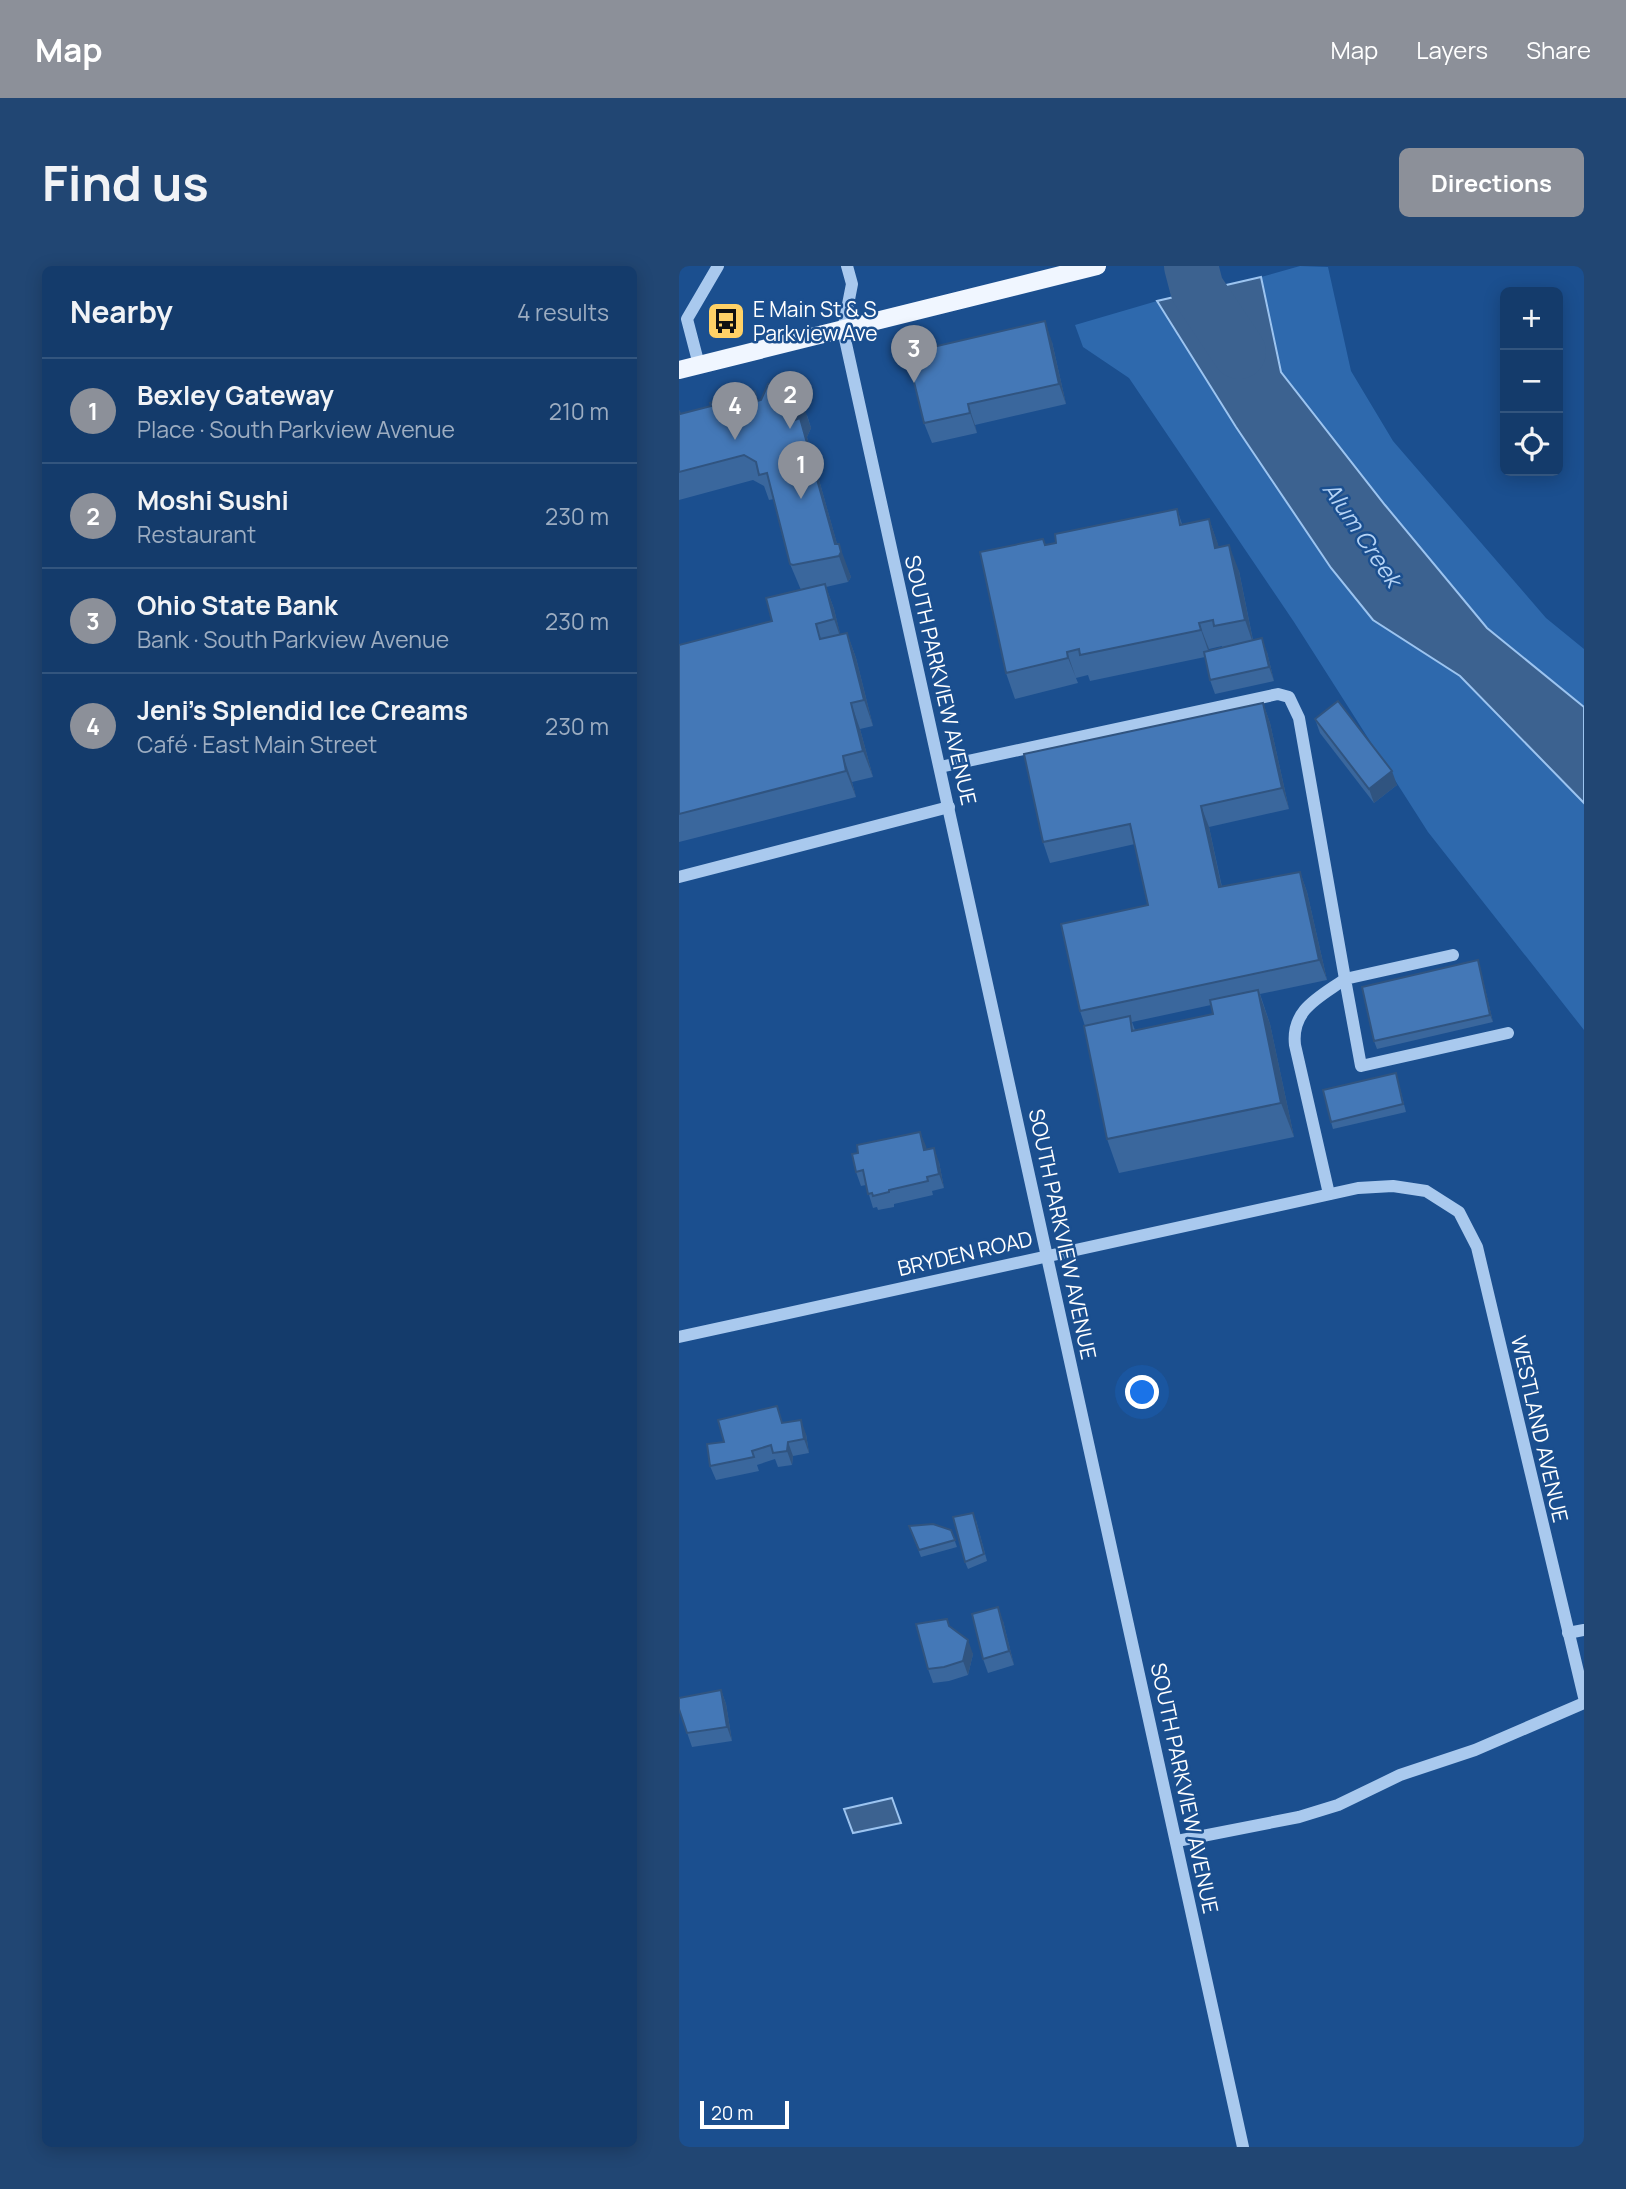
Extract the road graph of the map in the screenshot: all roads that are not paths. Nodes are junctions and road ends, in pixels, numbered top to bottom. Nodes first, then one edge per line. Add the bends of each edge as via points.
1 (718, 266) edge
2 (847, 266) edge
3 (1097, 266) edge
4 (843, 330) junction
5 (699, 365) junction
6 (679, 370) edge
7 (940, 766) junction
8 (949, 807) junction
9 (679, 877) edge
10 (1453, 955) dead end
11 (1345, 979) junction
12 (1508, 1033) dead end
13 (1426, 1191) joint
14 (1329, 1194) junction
15 (1048, 1254) junction
16 (679, 1337) edge
17 (1584, 1630) edge
18 (1568, 1633) junction
19 (1584, 1697) edge
20 (1584, 1703) edge
21 (1177, 1841) junction
22 (1243, 2147) edge

1 - 5 street via 687,319
2 - 4 street via 852,284
3 - 4 main road
4 - 5 main road
4 - 7 street, SOUTH PARKVIEW AVENUE
5 - 6 main road
7 - 8 street, SOUTH PARKVIEW AVENUE
7 - 11 street via 1278,694 1289,697 1299,718
8 - 9 street
8 - 15 street, SOUTH PARKVIEW AVENUE
10 - 11 street
11 - 12 street via 1361,1066
11 - 14 street via 1305,1009 1294,1036
13 - 14 street, BRYDEN ROAD via 1381,1187
13 - 18 street, WESTLAND AVENUE via 1459,1212 1477,1247
14 - 15 street, BRYDEN ROAD
15 - 16 street, BRYDEN ROAD
15 - 21 street, SOUTH PARKVIEW AVENUE
17 - 18 street
18 - 19 street, WESTLAND AVENUE
20 - 21 street via 1475,1750 1400,1775 1338,1805
21 - 22 street, SOUTH PARKVIEW AVENUE

